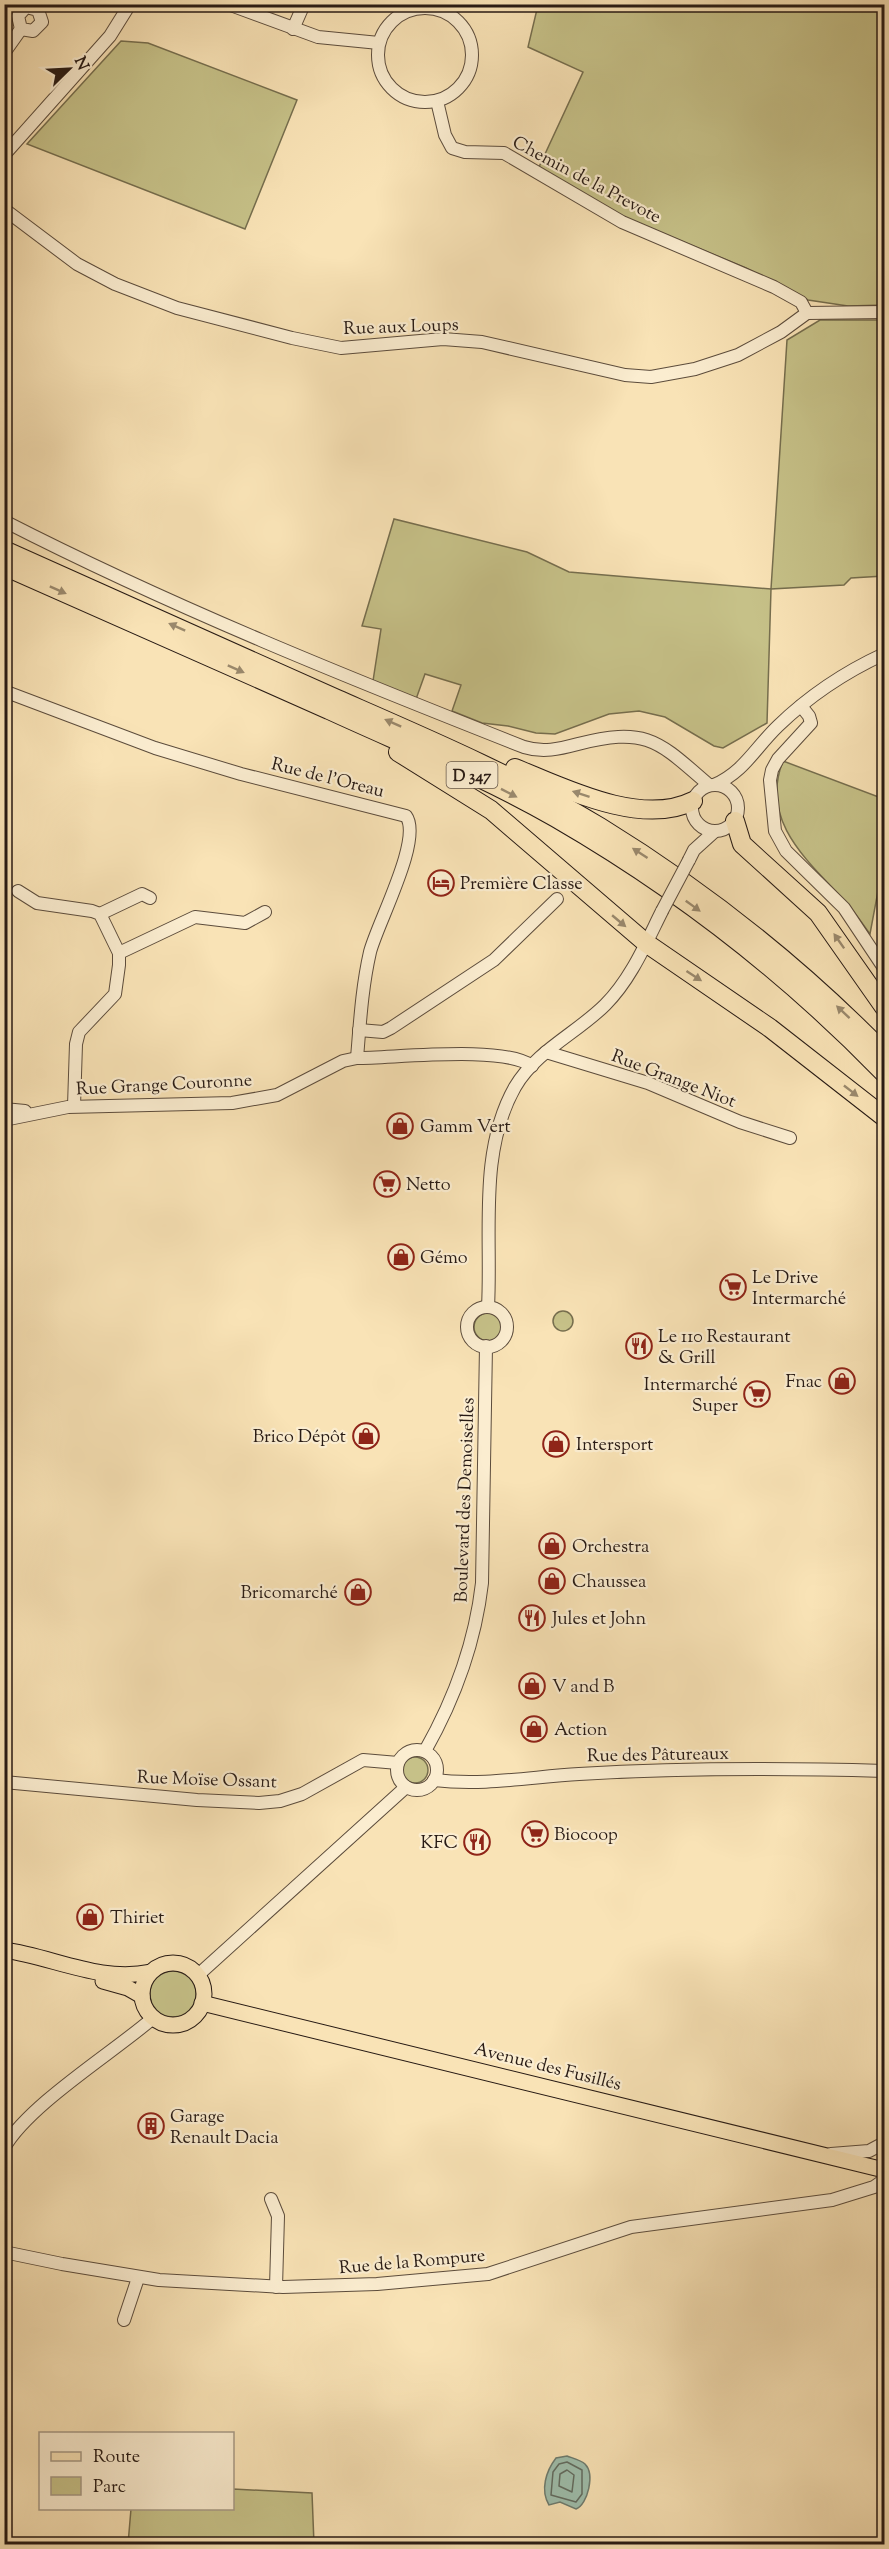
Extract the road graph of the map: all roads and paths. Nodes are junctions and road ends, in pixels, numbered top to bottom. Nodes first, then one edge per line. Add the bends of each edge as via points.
1 (130, 4) edge
2 (228, 4) edge
3 (304, 4) edge
4 (39, 7) edge
5 (293, 29) junction
6 (379, 43) junction
7 (4, 53) edge
8 (437, 101) junction
9 (4, 155) edge
10 (4, 209) edge
11 (885, 312) edge
12 (807, 314) junction
13 (4, 521) edge
14 (4, 550) edge
15 (4, 566) edge
16 (885, 654) edge
17 (4, 690) edge
18 (801, 706) junction
19 (355, 722) junction
20 (425, 738) junction
21 (689, 768) junction
22 (740, 771) junction
23 (712, 785) junction
24 (737, 798) junction
25 (695, 804) junction
26 (735, 820) junction
27 (715, 831) junction
28 (691, 855) junction
29 (18, 891) dead end
30 (150, 898) dead end
31 (557, 899) dead end
32 (265, 912) dead end
33 (100, 914) junction
34 (646, 943) junction
35 (119, 953) junction
36 (885, 968) edge
37 (885, 1007) edge
38 (359, 1030) junction
39 (546, 1052) junction
40 (885, 1053) edge
41 (357, 1058) junction
42 (532, 1066) junction
43 (885, 1073) edge
44 (74, 1106) junction
45 (4, 1109) edge
46 (38, 1111) junction
47 (885, 1117) edge
48 (4, 1120) edge
49 (790, 1138) dead end
50 (488, 1307) junction
51 (486, 1347) junction
52 (425, 1752) junction
53 (398, 1763) junction
54 (885, 1771) edge
55 (434, 1780) junction
56 (4, 1782) edge
57 (406, 1787) junction
58 (4, 1950) edge
59 (4, 1956) edge
60 (151, 1972) junction
61 (197, 1976) junction
62 (142, 1996) junction
63 (202, 2003) junction
64 (153, 2018) junction
65 (885, 2143) edge
66 (4, 2148) edge
67 (822, 2154) junction
68 (885, 2170) edge
69 (885, 2181) edge
70 (271, 2199) dead end
71 (4, 2252) edge
72 (138, 2278) junction
73 (276, 2287) junction
74 (124, 2320) dead end

1 - 9 street via 110,36
2 - 5 street
3 - 5 street
4 - 7 street via 26,7 18,16 21,29
5 - 6 street via 333,40
6 - 8 street via 379,66 393,90 405,98
6 - 8 street via 390,23 415,9 434,9 459,22 470,41 472,62 463,83
8 - 12 street, Chemin de la Prevote via 452,148 504,153 622,222 783,292 801,302
10 - 12 street, Rue aux Loups via 77,264 115,284 177,308 341,348 443,339 482,342 625,375 651,376 695,369 738,355
11 - 12 street
13 - 21 street via 181,604 524,747 547,751 609,737 642,738 666,748
20 -> 14 highway, D 347
15 -> 19 highway, D 347
16 - 18 street via 839,678
17 - 38 street, Rue de l'Oreau via 154,748 405,816 411,827 404,861 370,951
18 - 22 street via 772,732
18 - 36 street via 810,723 778,759 770,780 775,831 786,851 849,915
19 -> 34 highway via 491,810
19 -> 43 highway, D 347 via 514,796 657,881 775,970
25 -> 20 highway via 672,810 603,801
40 -> 20 highway, D 347 via 784,959 665,870 599,826
21 - 23 street
21 - 25 street
22 - 23 street
22 - 24 street
23 - 24 street via 727,788
23 - 25 street
24 - 26 street
25 - 27 street via 707,829
25 - 28 street
26 - 27 street
37 -> 26 highway via 818,913 742,844
27 - 28 street
28 - 34 street, bridge
29 - 33 street via 37,903
30 - 33 street via 142,894
31 - 38 street via 482,969 383,1032
32 - 35 street via 245,923 195,917
33 - 35 street
34 - 39 street via 606,1004
34 -> 47 highway via 770,1028
35 - 44 street via 115,994 79,1032
38 - 41 street, Rue de l'Oreau
39 - 42 street
39 - 49 street, Rue Grange Niot via 648,1083 740,1122
41 - 42 street, Rue Grange Couronne via 494,1055 521,1059
41 - 44 street, Rue Grange Couronne via 343,1061 277,1095 232,1103
42 - 50 street via 516,1084 508,1101 493,1153
44 - 46 street, Rue Grange Couronne
45 - 46 street
46 - 48 street, Rue Grange Couronne
50 - 51 street via 502,1313 507,1328 502,1339
50 - 51 street via 475,1311 467,1322 473,1341
51 - 52 street, Boulevard des Demoiselles via 483,1573 478,1618 448,1709
52 - 53 street via 410,1751
52 - 55 street via 436,1764
53 - 56 street, Rue Moïse Ossant via 363,1760 302,1794 259,1803
53 - 57 street via 397,1774
54 - 55 street, Rue des Pâtureaux via 670,1771 486,1783
55 - 57 street via 424,1789
57 - 61 street
58 - 60 main road via 111,1975
59 - 62 main road via 124,1986
60 - 61 main road via 172,1963
60 - 62 main road
61 - 63 main road
62 - 64 main road
63 - 64 main road via 193,2018 177,2025
63 - 67 main road, Avenue des Fusillés
64 - 66 street via 54,2096
65 - 67 street via 869,2151
67 - 68 main road, Avenue des Fusillés
69 - 73 street, Rue de la Rompure via 832,2200 631,2227 488,2274 377,2284
70 - 73 street via 278,2216
71 - 72 street, Rue de la Rompure
72 - 73 street, Rue de la Rompure
72 - 74 street

